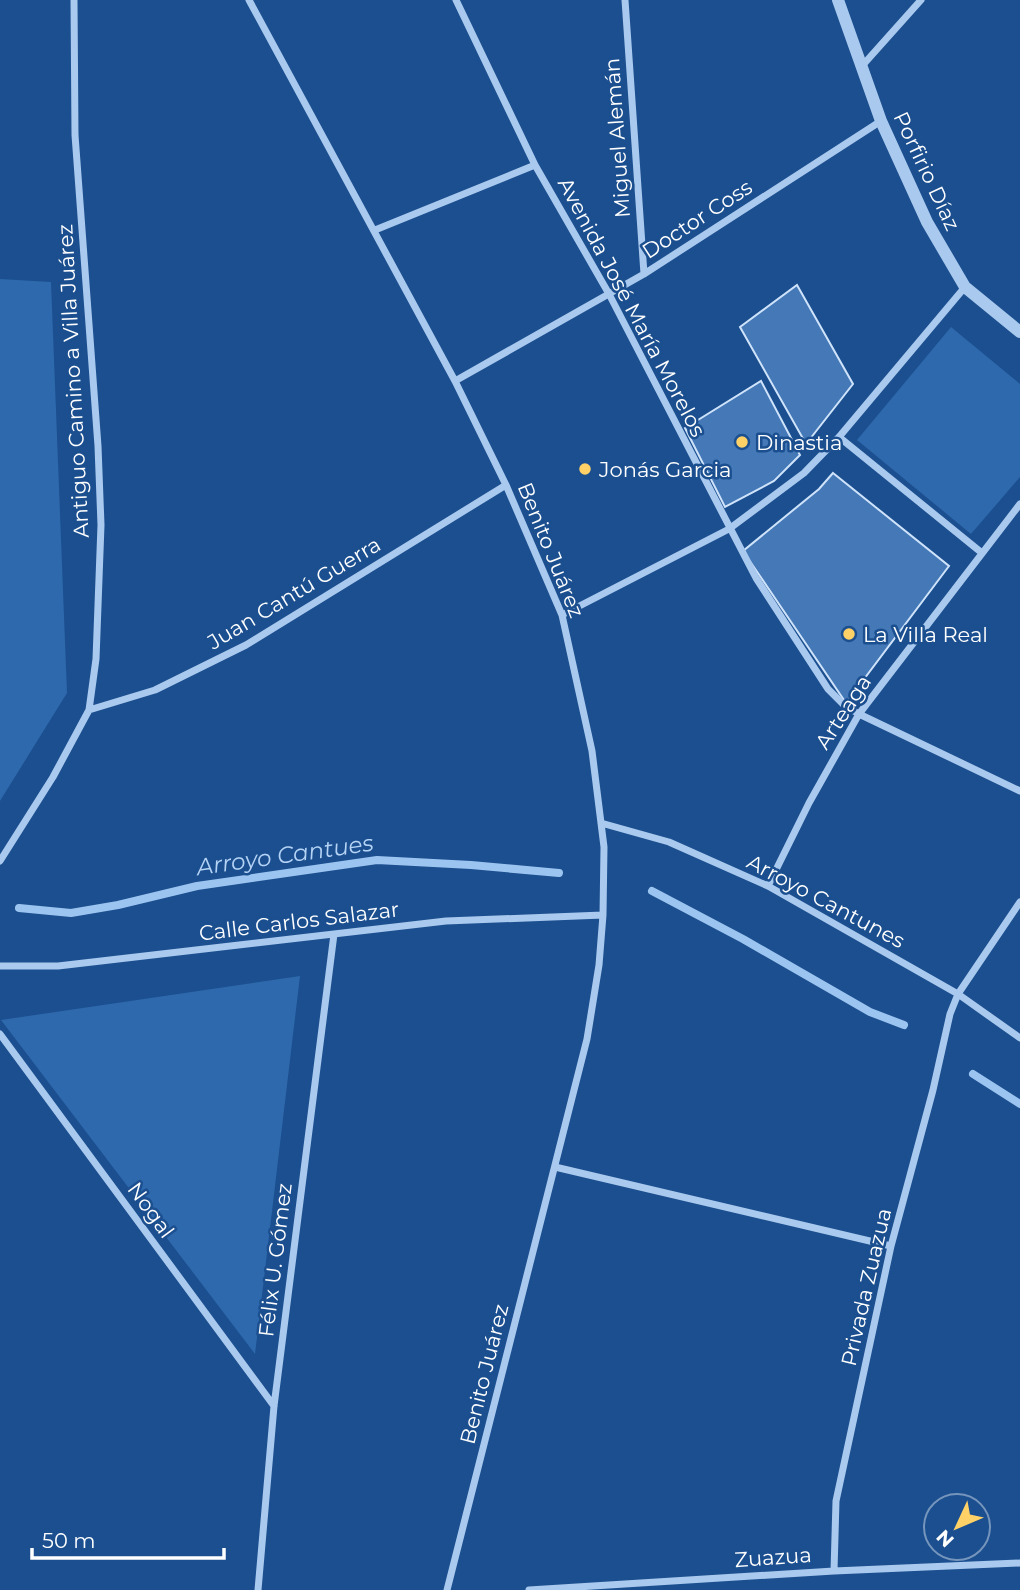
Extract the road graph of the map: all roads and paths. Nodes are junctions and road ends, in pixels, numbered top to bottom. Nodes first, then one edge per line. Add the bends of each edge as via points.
1 (74, 0) edge
2 (249, 0) edge
3 (456, 0) edge
4 (625, 0) edge
5 (838, 0) edge
6 (921, 0) edge
7 (862, 66) junction
8 (881, 121) junction
9 (535, 165) junction
10 (375, 230) junction
11 (644, 274) junction
12 (965, 287) junction
13 (608, 294) junction
14 (1020, 332) edge
15 (455, 381) junction
16 (839, 437) junction
17 (506, 485) junction
18 (1020, 504) edge
19 (729, 529) junction
20 (982, 553) junction
21 (562, 615) junction
22 (89, 709) junction
23 (859, 715) junction
24 (1020, 791) edge
25 (601, 823) junction
26 (0, 860) edge
27 (768, 886) junction
28 (1020, 902) edge
29 (603, 915) junction
30 (334, 934) junction
31 (0, 965) edge
32 (958, 994) junction
33 (0, 1034) edge
34 (1020, 1038) edge
35 (555, 1167) junction
36 (891, 1245) junction
37 (274, 1406) junction
38 (1020, 1563) edge
39 (834, 1571) junction
40 (258, 1590) edge
41 (447, 1590) edge
42 (528, 1590) edge

1 - 22 street, Antiguo Camino a Villa Juárez via 75,135 101,525 96,659
2 - 10 street, Benito Juárez
3 - 9 street, Avenida José María Morelos
4 - 11 street, Miguel Alemán
5 - 7 street, Porfirio Díaz
6 - 7 street
7 - 8 street, Porfirio Díaz
8 - 11 street, Doctor Coss
8 - 12 street, Porfirio Díaz via 927,222
9 - 10 street
9 - 13 street, Avenida José María Morelos
10 - 15 street, Benito Juárez
11 - 13 street, Doctor Coss
12 - 14 street, Porfirio Díaz
12 - 16 street
13 - 15 street, Doctor Coss
13 - 19 street, Avenida José María Morelos
15 - 17 street, Benito Juárez
16 - 19 street via 804,473
16 - 20 street
17 - 21 street, Benito Juárez
17 - 22 street, Juan Cantú Guerra via 246,645 155,690
18 - 20 street, Arteaga
19 - 21 street
19 - 23 street, Avenida José María Morelos via 828,689
20 - 23 street, Arteaga
21 - 25 street, Benito Juárez via 592,751
22 - 26 street, Antiguo Camino a Villa Juárez via 53,777
23 - 24 street, Avenida José María Morelos
23 - 27 street, Arteaga
25 - 27 street, Arroyo Cantunes via 669,842
25 - 29 street, Benito Juárez
27 - 32 street, Arroyo Cantunes
28 - 32 street, Privada Zuazua
29 - 30 street, Calle Carlos Salazar via 446,921
29 - 35 street, Benito Juárez via 587,1039
30 - 31 street, Calle Carlos Salazar via 58,966
30 - 37 street, Félix U. Gómez
32 - 34 street, Arroyo Cantunes
32 - 36 street, Privada Zuazua
33 - 37 street, Nogal
35 - 36 street
35 - 41 street, Benito Juárez
36 - 39 street, Privada Zuazua via 836,1501
37 - 40 street, Félix U. Gómez
38 - 39 street, Zuazua
39 - 42 street, Zuazua

